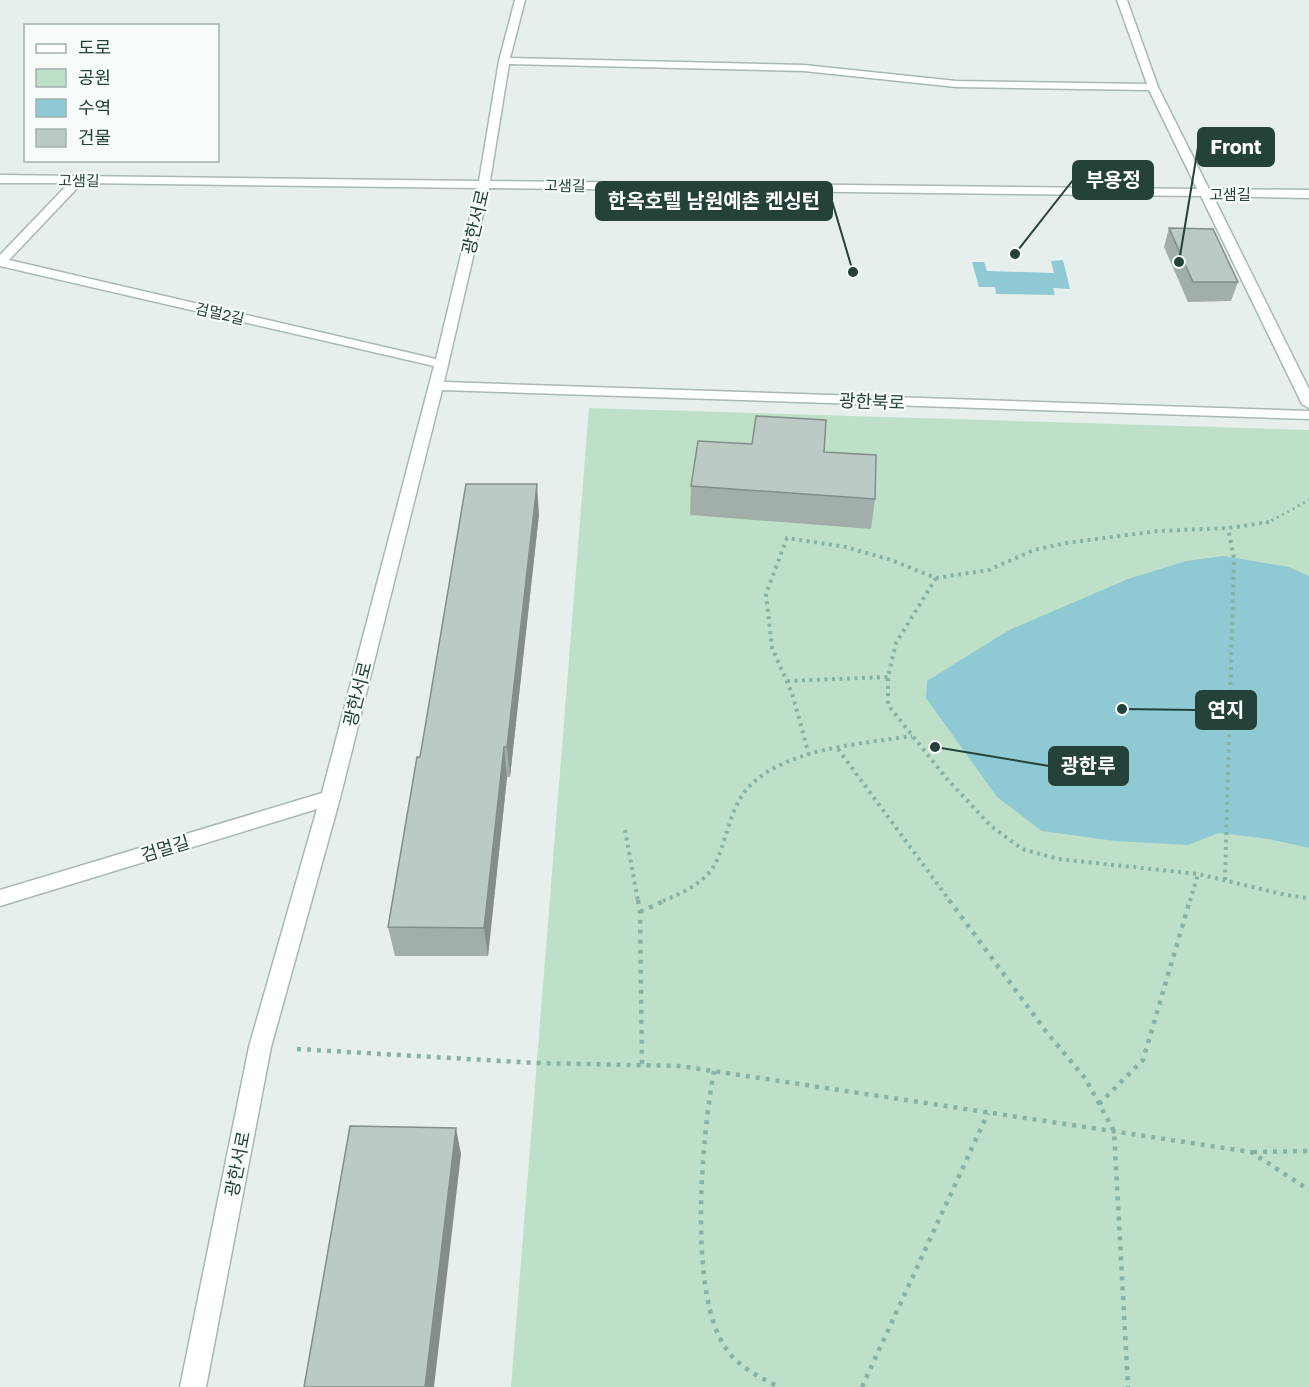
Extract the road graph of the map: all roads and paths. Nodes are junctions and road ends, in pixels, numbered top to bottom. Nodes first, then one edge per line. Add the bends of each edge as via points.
1 (519, 0) edge
2 (1122, 0) edge
3 (504, 61) junction
4 (1153, 87) junction
5 (0, 178) edge
6 (79, 180) junction
7 (484, 184) junction
8 (1205, 193) junction
9 (1309, 194) edge
10 (0, 262) edge
11 (441, 364) junction
12 (436, 386) junction
13 (1309, 404) edge
14 (1309, 416) edge
15 (1309, 500) edge
16 (1228, 528) junction
17 (936, 578) junction
18 (888, 677) junction
19 (787, 681) junction
20 (912, 736) junction
21 (838, 749) junction
22 (809, 755) junction
23 (330, 798) junction
24 (625, 830) dead end
25 (1198, 874) junction
26 (1225, 880) junction
27 (0, 898) edge
28 (1309, 898) edge
29 (640, 912) junction
30 (260, 1047) junction
31 (642, 1066) junction
32 (714, 1071) junction
33 (1099, 1104) junction
34 (988, 1113) junction
35 (1114, 1131) junction
36 (1309, 1151) edge
37 (1251, 1152) junction
38 (1309, 1190) edge
39 (193, 1387) edge
40 (779, 1387) edge
41 (862, 1387) edge
42 (1128, 1387) edge

1 - 3 street, 광한서로
2 - 4 street
3 - 4 street via 804,68 956,84
3 - 7 street, 광한서로
4 - 8 street
5 - 6 street, 고샘길
6 - 7 street, 고샘길
6 - 10 street
7 - 8 street, 고샘길
7 - 11 street, 광한서로
8 - 9 street, 고샘길
8 - 13 street
10 - 11 street, 검멀2길
11 - 12 street, 광한서로
12 - 14 street, 광한북로
12 - 23 street, 광한서로
15 - 16 path via 1269,522
16 - 17 path via 1158,531 1066,543 1034,550 989,570
16 - 26 path via 1234,558
17 - 18 path via 896,643
17 - 19 path via 846,547 787,538 766,594 772,648
18 - 19 path
18 - 20 path via 888,705
19 - 22 path
20 - 21 path
20 - 25 path via 991,826 1022,849 1058,859
21 - 22 path
21 - 33 path via 1048,1034 1085,1078
22 - 29 path via 795,757 754,781 734,806 710,873
23 - 27 street, 검멀길
23 - 30 street, 광한서로
24 - 29 path
25 - 26 path
25 - 33 path via 1143,1059
26 - 28 path
29 - 31 path
30 - 31 path
30 - 39 street, 광한서로
31 - 32 path
32 - 34 path
32 - 40 path via 705,1120 702,1200 704,1265 712,1323 726,1350
33 - 35 path
34 - 35 path
34 - 41 path
35 - 37 path
35 - 42 path
36 - 37 path
37 - 38 path

